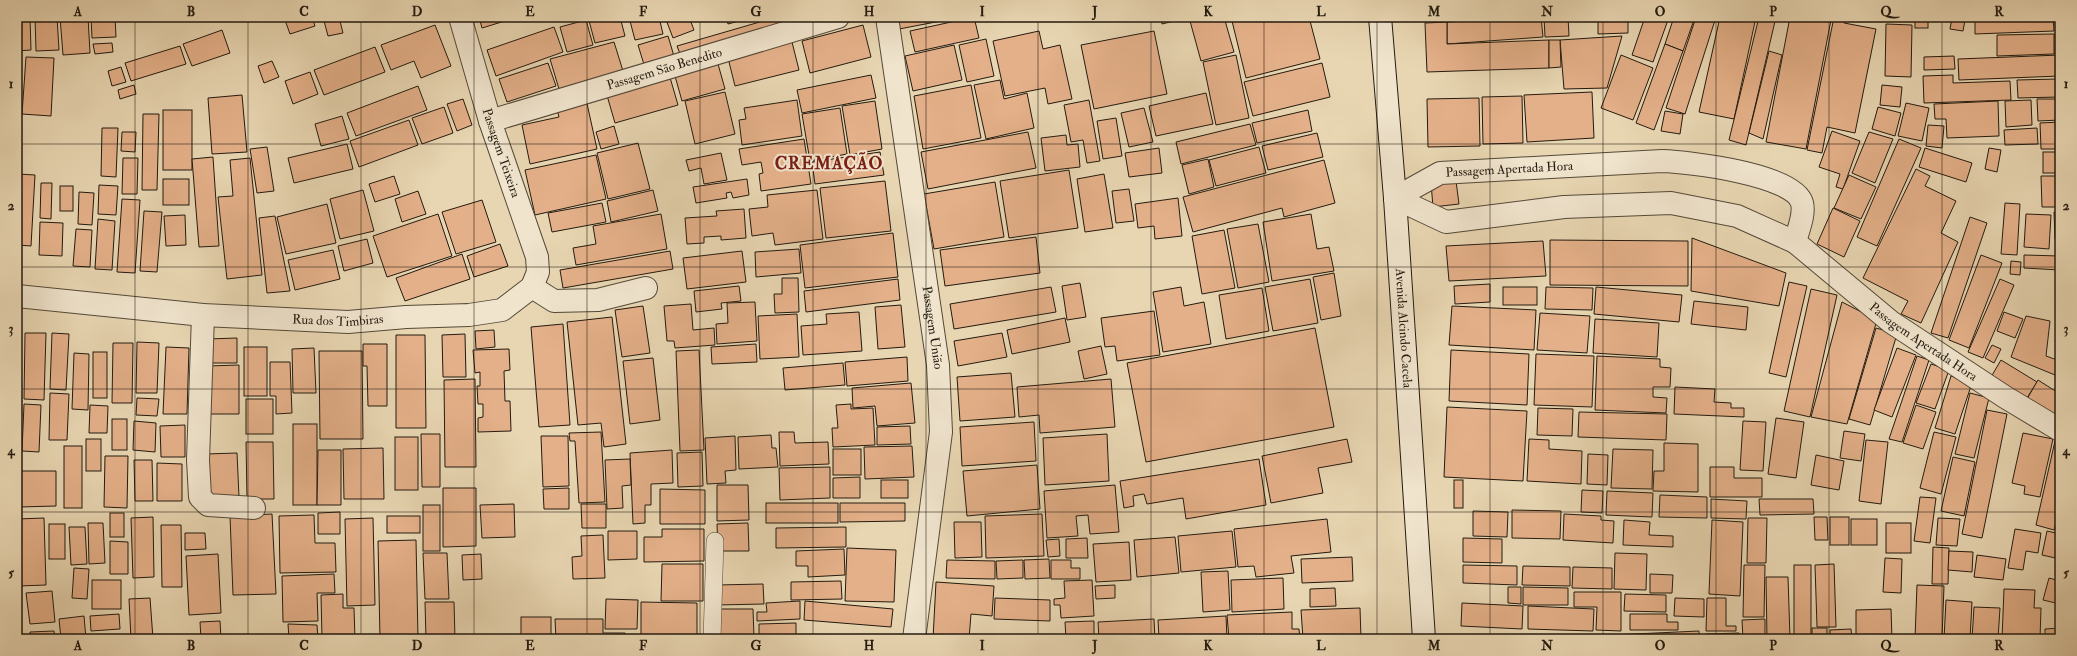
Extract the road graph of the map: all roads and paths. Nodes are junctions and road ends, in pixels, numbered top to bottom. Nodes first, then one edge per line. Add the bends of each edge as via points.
1 (460, 17) edge
2 (838, 17) edge
3 (887, 17) edge
4 (1380, 17) edge
5 (490, 121) junction
6 (1395, 198) junction
7 (1795, 242) junction
8 (532, 287) junction
9 (646, 288) dead end
10 (17, 296) edge
11 (203, 315) junction
12 (2060, 430) edge
13 (254, 508) dead end
14 (715, 542) dead end
15 (712, 639) edge
16 (914, 639) edge
17 (1424, 639) edge

1 - 5 street, Passagem Teixeira
2 - 5 street, Passagem São Benedito
3 - 16 street, Passagem União via 938,365 941,432
4 - 6 street, Avenida Alcindo Cacela
5 - 8 street, Passagem Teixeira via 537,257 538,272
6 - 7 street, Passagem Apertada Hora via 1446,222 1564,207 1671,203 1737,216
6 - 7 street, Passagem Apertada Hora via 1440,173 1662,161 1689,162 1753,175 1787,188 1799,196 1802,215
6 - 17 street, Avenida Alcindo Cacela
7 - 12 street, Passagem Apertada Hora via 1891,322
8 - 9 street via 554,301 598,300
8 - 11 street, Rua dos Timbiras via 502,310 469,315 348,322
10 - 11 street, Rua dos Timbiras
11 - 13 street via 198,460 200,497 208,505
14 - 15 lane

